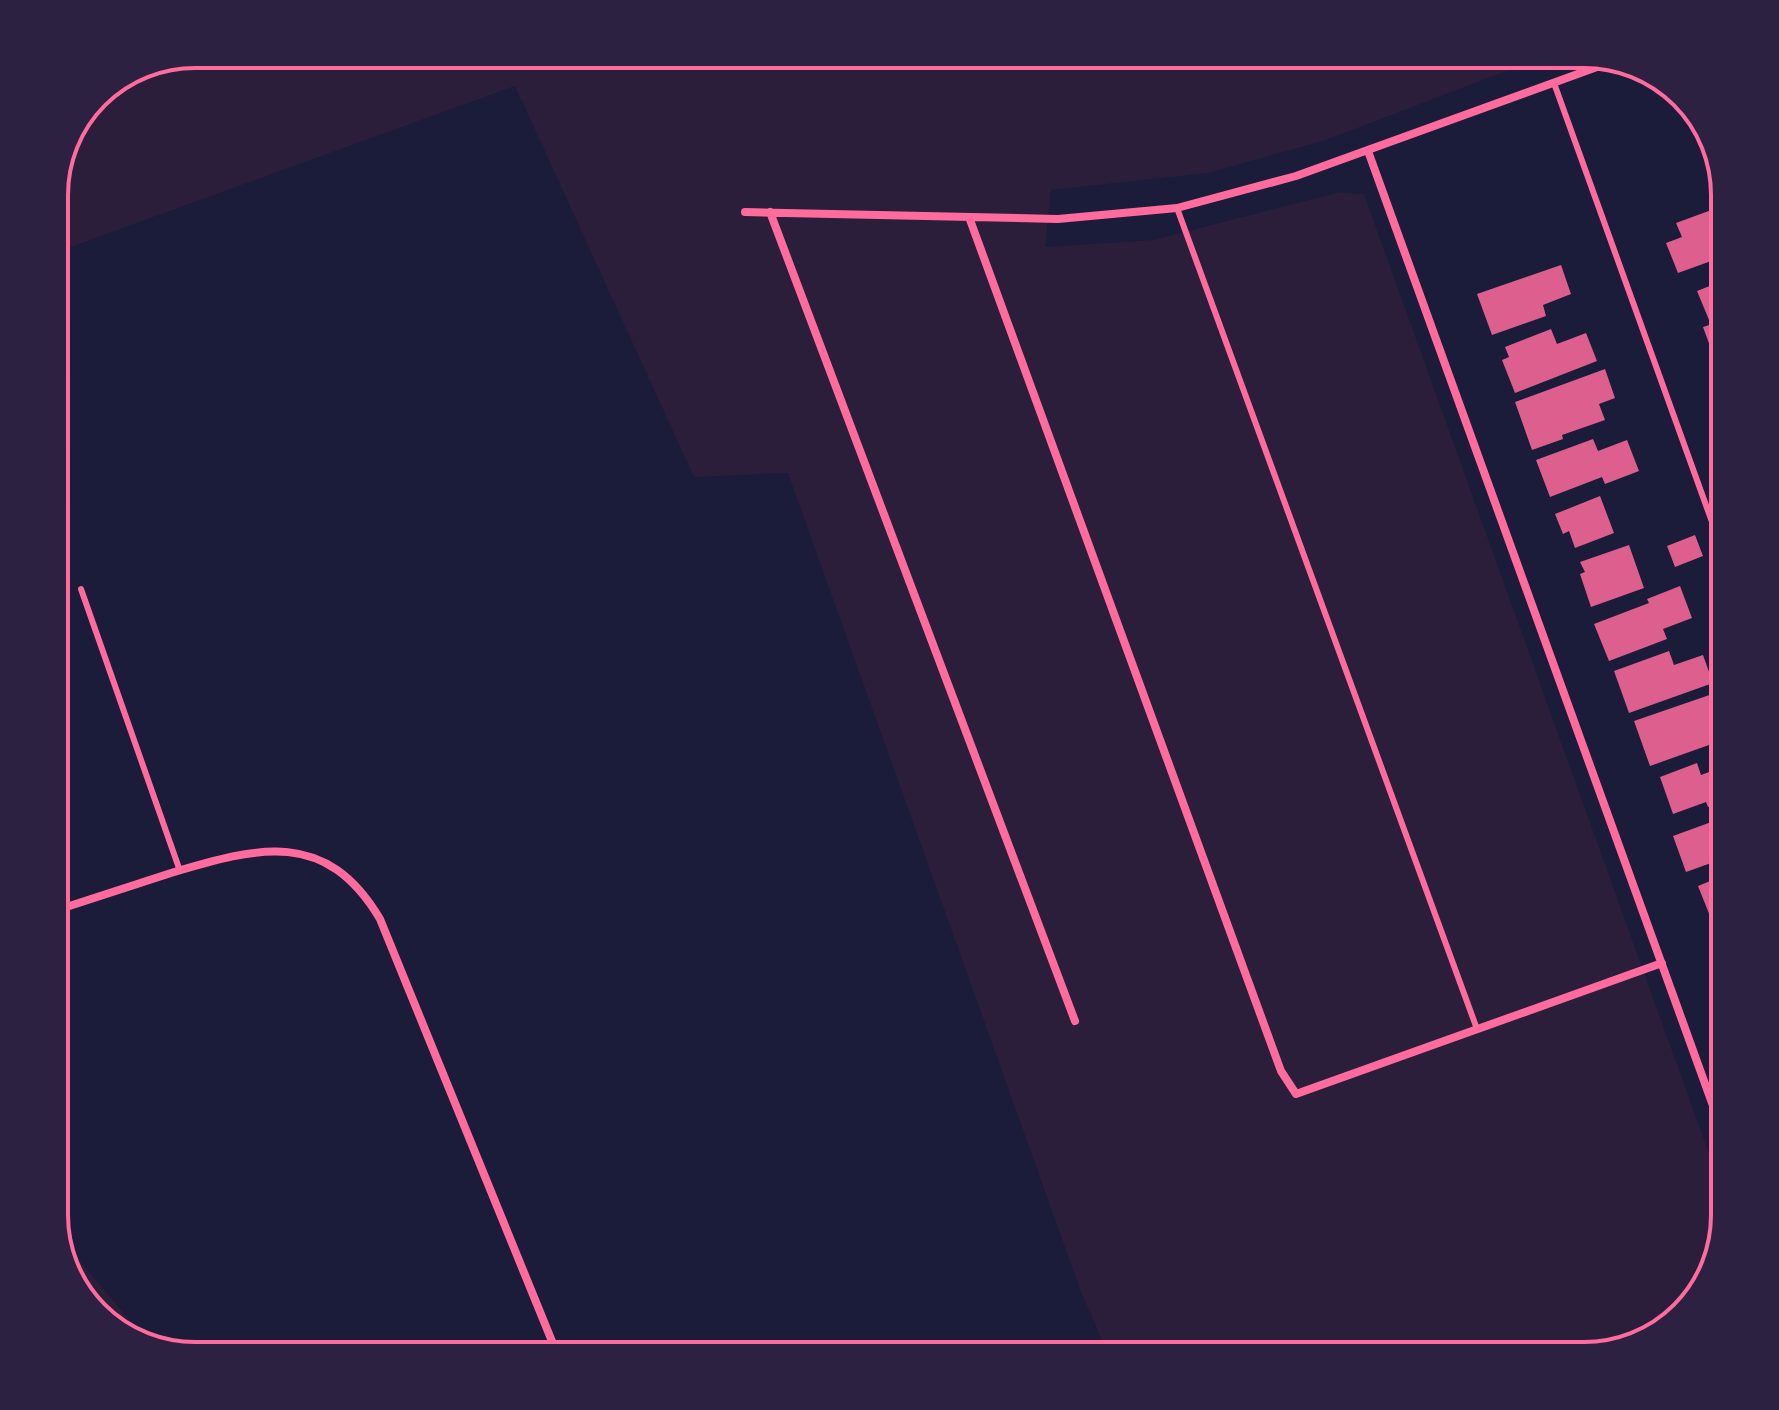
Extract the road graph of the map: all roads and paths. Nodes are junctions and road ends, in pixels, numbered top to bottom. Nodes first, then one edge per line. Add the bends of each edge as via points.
1 (1593, 69) edge
2 (1554, 83) junction
3 (1368, 151) junction
4 (1177, 208) junction
5 (745, 212) dead end
6 (770, 212) junction
7 (969, 217) junction
8 (1711, 519) edge
9 (81, 589) dead end
10 (180, 871) junction
11 (68, 907) edge
12 (1662, 963) junction
13 (1075, 1021) dead end
14 (1477, 1029) junction
15 (1711, 1100) edge
16 (552, 1342) edge

1 - 2 street
2 - 3 street
2 - 8 lane
3 - 4 street
3 - 12 street
4 - 7 street via 1058,219
4 - 14 lane
5 - 6 street
6 - 7 street
6 - 13 street
7 - 14 street via 1281,1071 1296,1094
9 - 10 lane
10 - 11 street
10 - 16 street via 240,854 286,852 329,864 363,894 380,919
12 - 14 street
12 - 15 street

